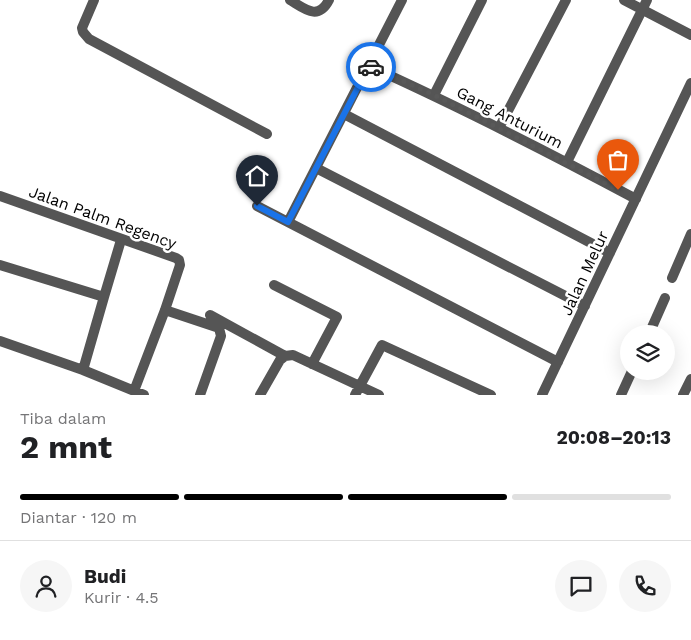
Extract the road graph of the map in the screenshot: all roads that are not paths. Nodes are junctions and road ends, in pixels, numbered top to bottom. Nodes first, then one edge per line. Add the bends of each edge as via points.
1 (94, 0) edge
2 (290, 0) edge
3 (329, 0) edge
4 (402, 0) edge
5 (482, 0) edge
6 (566, 0) edge
7 (624, 0) edge
8 (645, 5) edge
9 (691, 35) edge
10 (369, 66) junction
11 (691, 83) edge
12 (434, 95) junction
13 (344, 114) junction
14 (499, 128) junction
15 (267, 134) dead end
16 (567, 162) junction
17 (316, 168) junction
18 (0, 196) edge
19 (636, 199) junction
20 (257, 206) dead end
21 (288, 222) junction
22 (691, 234) edge
23 (121, 240) junction
24 (610, 253) junction
25 (0, 265) edge
26 (672, 278) dead end
27 (274, 285) dead end
28 (104, 297) junction
29 (665, 298) dead end
30 (585, 306) junction
31 (165, 310) junction
32 (210, 315) dead end
33 (653, 325) edge
34 (0, 341) edge
35 (285, 356) junction
36 (558, 362) junction
37 (312, 364) junction
38 (83, 370) junction
39 (691, 379) edge
40 (628, 380) edge
41 (360, 385) junction
42 (134, 391) junction
43 (144, 395) edge
44 (200, 395) edge
45 (260, 395) edge
46 (355, 395) edge
47 (379, 395) edge
48 (491, 395) edge
49 (542, 395) edge
50 (621, 395) edge
51 (683, 395) edge

1 - 15 street via 82,28 89,40
2 - 3 street via 310,12 319,12
4 - 10 street
5 - 12 street
6 - 14 street
7 - 8 street
8 - 9 street
8 - 16 street
10 - 12 street, Gang Anturium
10 - 13 street
11 - 19 street, Jalan Melur
12 - 14 street, Gang Anturium
13 - 17 street
13 - 24 street
14 - 16 street, Gang Anturium
16 - 19 street, Gang Anturium
17 - 21 street
17 - 30 street
18 - 23 street, Jalan Palm Regency
19 - 24 street, Jalan Melur
20 - 21 street
21 - 36 street
22 - 26 street
23 - 28 street
23 - 31 street, Jalan Palm Regency via 179,260
24 - 30 street, Jalan Melur
25 - 28 street
27 - 37 street via 336,317
28 - 38 street
29 - 33 street
30 - 36 street, Jalan Melur
31 - 42 street, Jalan Palm Regency
31 - 44 street via 219,328 221,336
32 - 35 street
34 - 38 street
35 - 37 street via 293,355
35 - 45 street
36 - 49 street, Jalan Melur
37 - 41 street
38 - 42 street
39 - 51 street
40 - 50 street
41 - 46 street
41 - 47 street
41 - 48 street via 382,345
42 - 43 street

